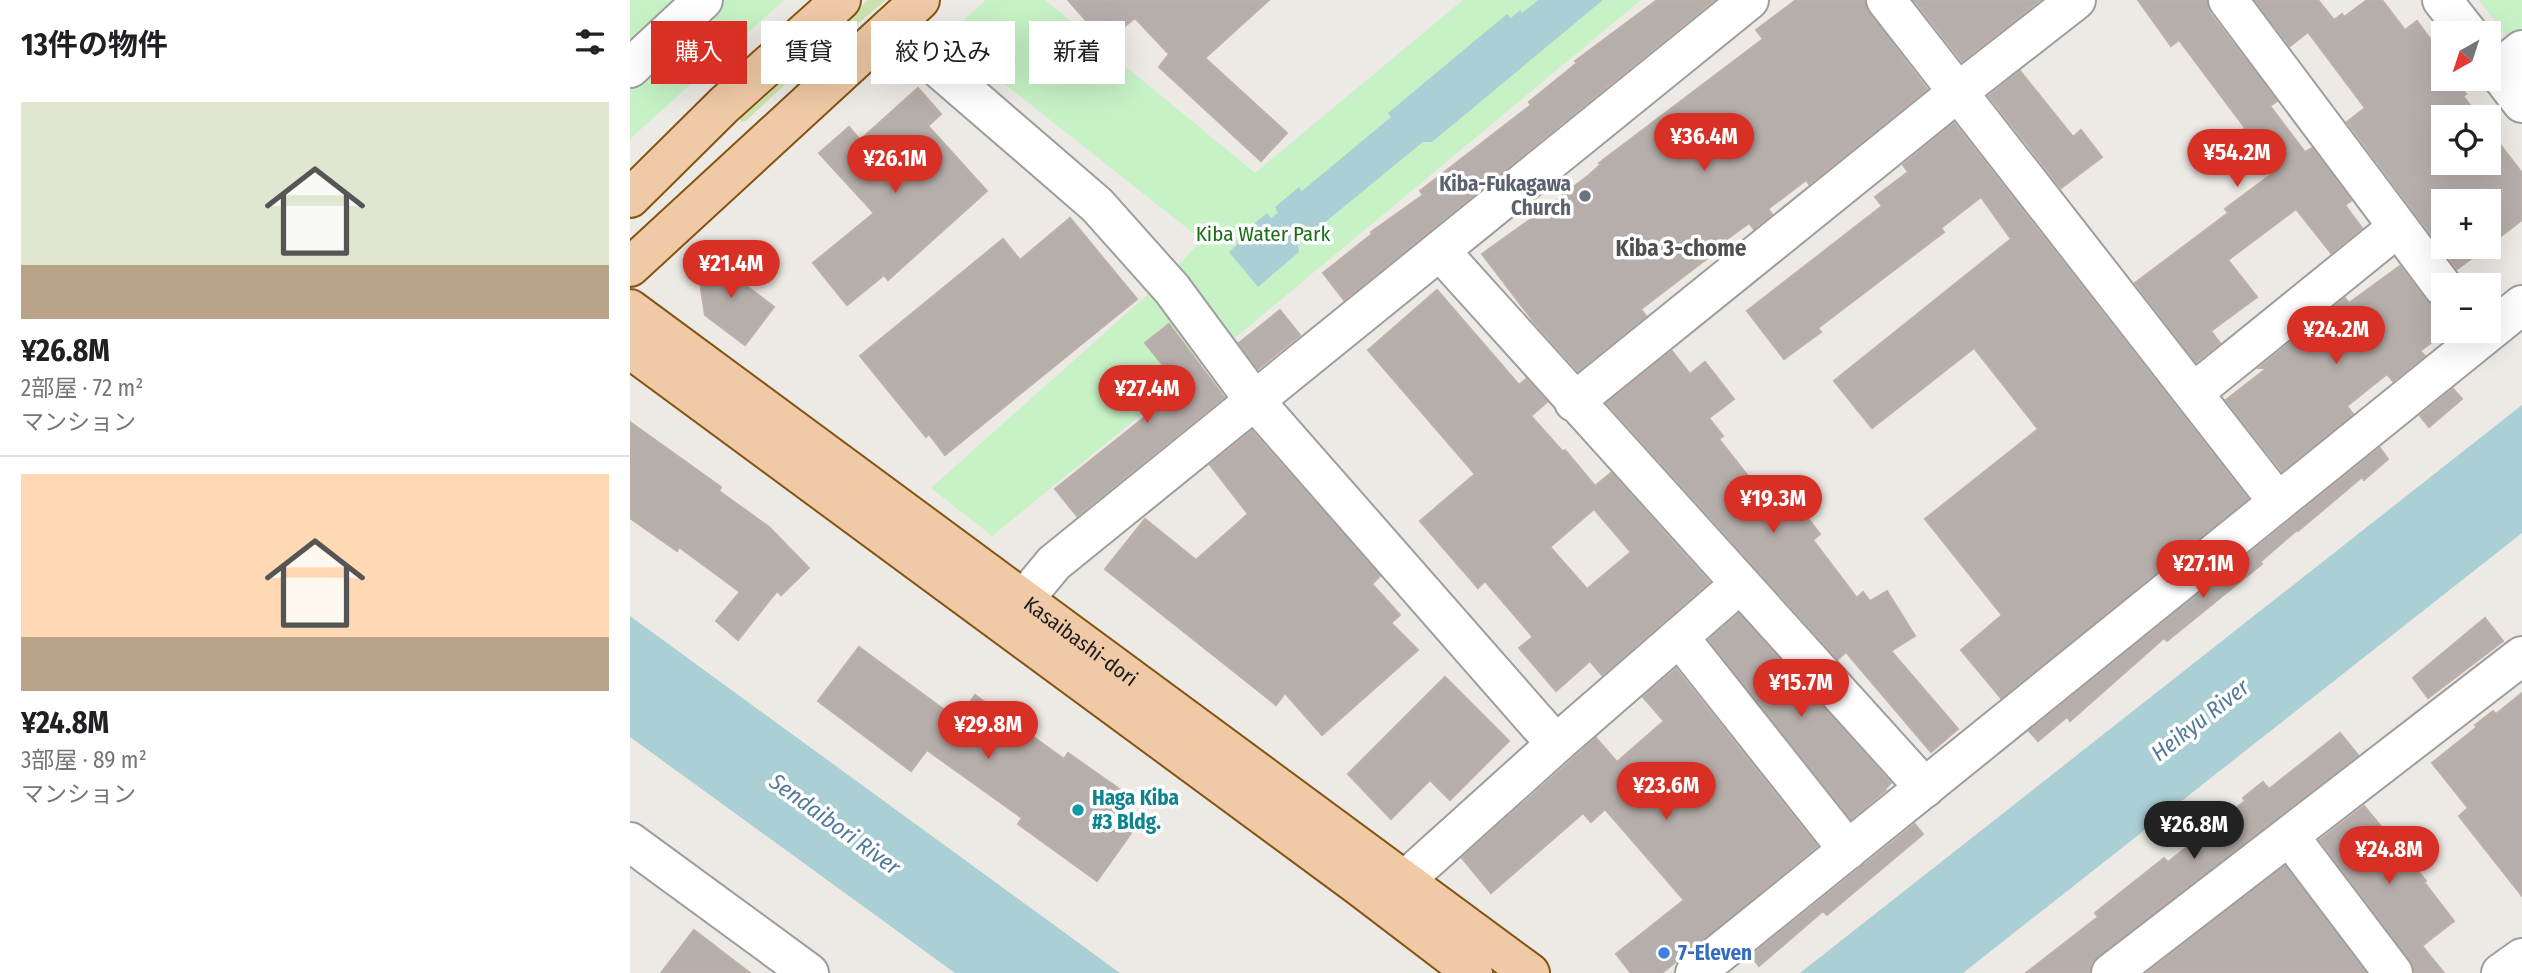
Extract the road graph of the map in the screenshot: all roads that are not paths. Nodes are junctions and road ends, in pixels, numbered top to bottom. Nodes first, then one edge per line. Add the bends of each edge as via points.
1 (703, 0) edge
2 (841, 0) edge
3 (920, 0) edge
4 (1749, 0) edge
5 (1886, 0) edge
6 (2076, 0) edge
7 (2228, 0) edge
8 (2442, 0) edge
9 (897, 21) edge
10 (2459, 21) edge
11 (871, 45) edge
12 (2503, 59) edge
13 (630, 68) edge
14 (957, 84) edge
15 (1958, 92) junction
16 (2522, 103) edge
17 (630, 198) edge
18 (2398, 227) junction
19 (1440, 251) junction
20 (630, 267) edge
21 (2432, 273) edge
22 (2522, 305) edge
23 (630, 309) edge
24 (2501, 319) edge
25 (2467, 343) edge
26 (630, 349) edge
27 (2193, 393) junction
28 (1254, 400) junction
29 (1574, 402) junction
30 (2278, 502) junction
31 (1740, 584) junction
32 (1024, 599) junction
33 (1679, 637) junction
34 (2522, 656) edge
35 (1556, 744) junction
36 (1925, 788) junction
37 (2290, 837) junction
38 (630, 842) edge
39 (1848, 850) junction
40 (1405, 880) junction
41 (2522, 958) edge
42 (809, 973) edge
43 (1473, 973) edge
44 (1530, 973) edge
45 (1695, 973) edge
46 (2111, 973) edge
47 (2393, 973) edge
48 (2501, 973) edge

1 - 13 street
2 - 17 main road
3 - 9 main road
4 - 19 street
5 - 15 street
6 - 15 street
7 - 18 street
8 - 10 street
11 - 20 main road
12 - 16 street
14 - 28 street via 1097,205 1172,289
15 - 27 street
15 - 29 street
18 - 21 street
18 - 27 street
19 - 28 street
19 - 29 street
22 - 24 street
23 - 32 main road, Kasaibashi-dori
25 - 30 street
26 - 43 main road, Kasaibashi-dori
27 - 30 street
28 - 32 street via 1054,563
28 - 35 street
29 - 31 street
30 - 36 street
31 - 33 street
31 - 36 street
32 - 40 main road, Kasaibashi-dori
33 - 35 street
33 - 39 street
34 - 37 street
35 - 40 street
36 - 39 street
37 - 46 street
37 - 47 street
38 - 42 street
39 - 45 street
40 - 44 main road, Kasaibashi-dori
41 - 48 street

